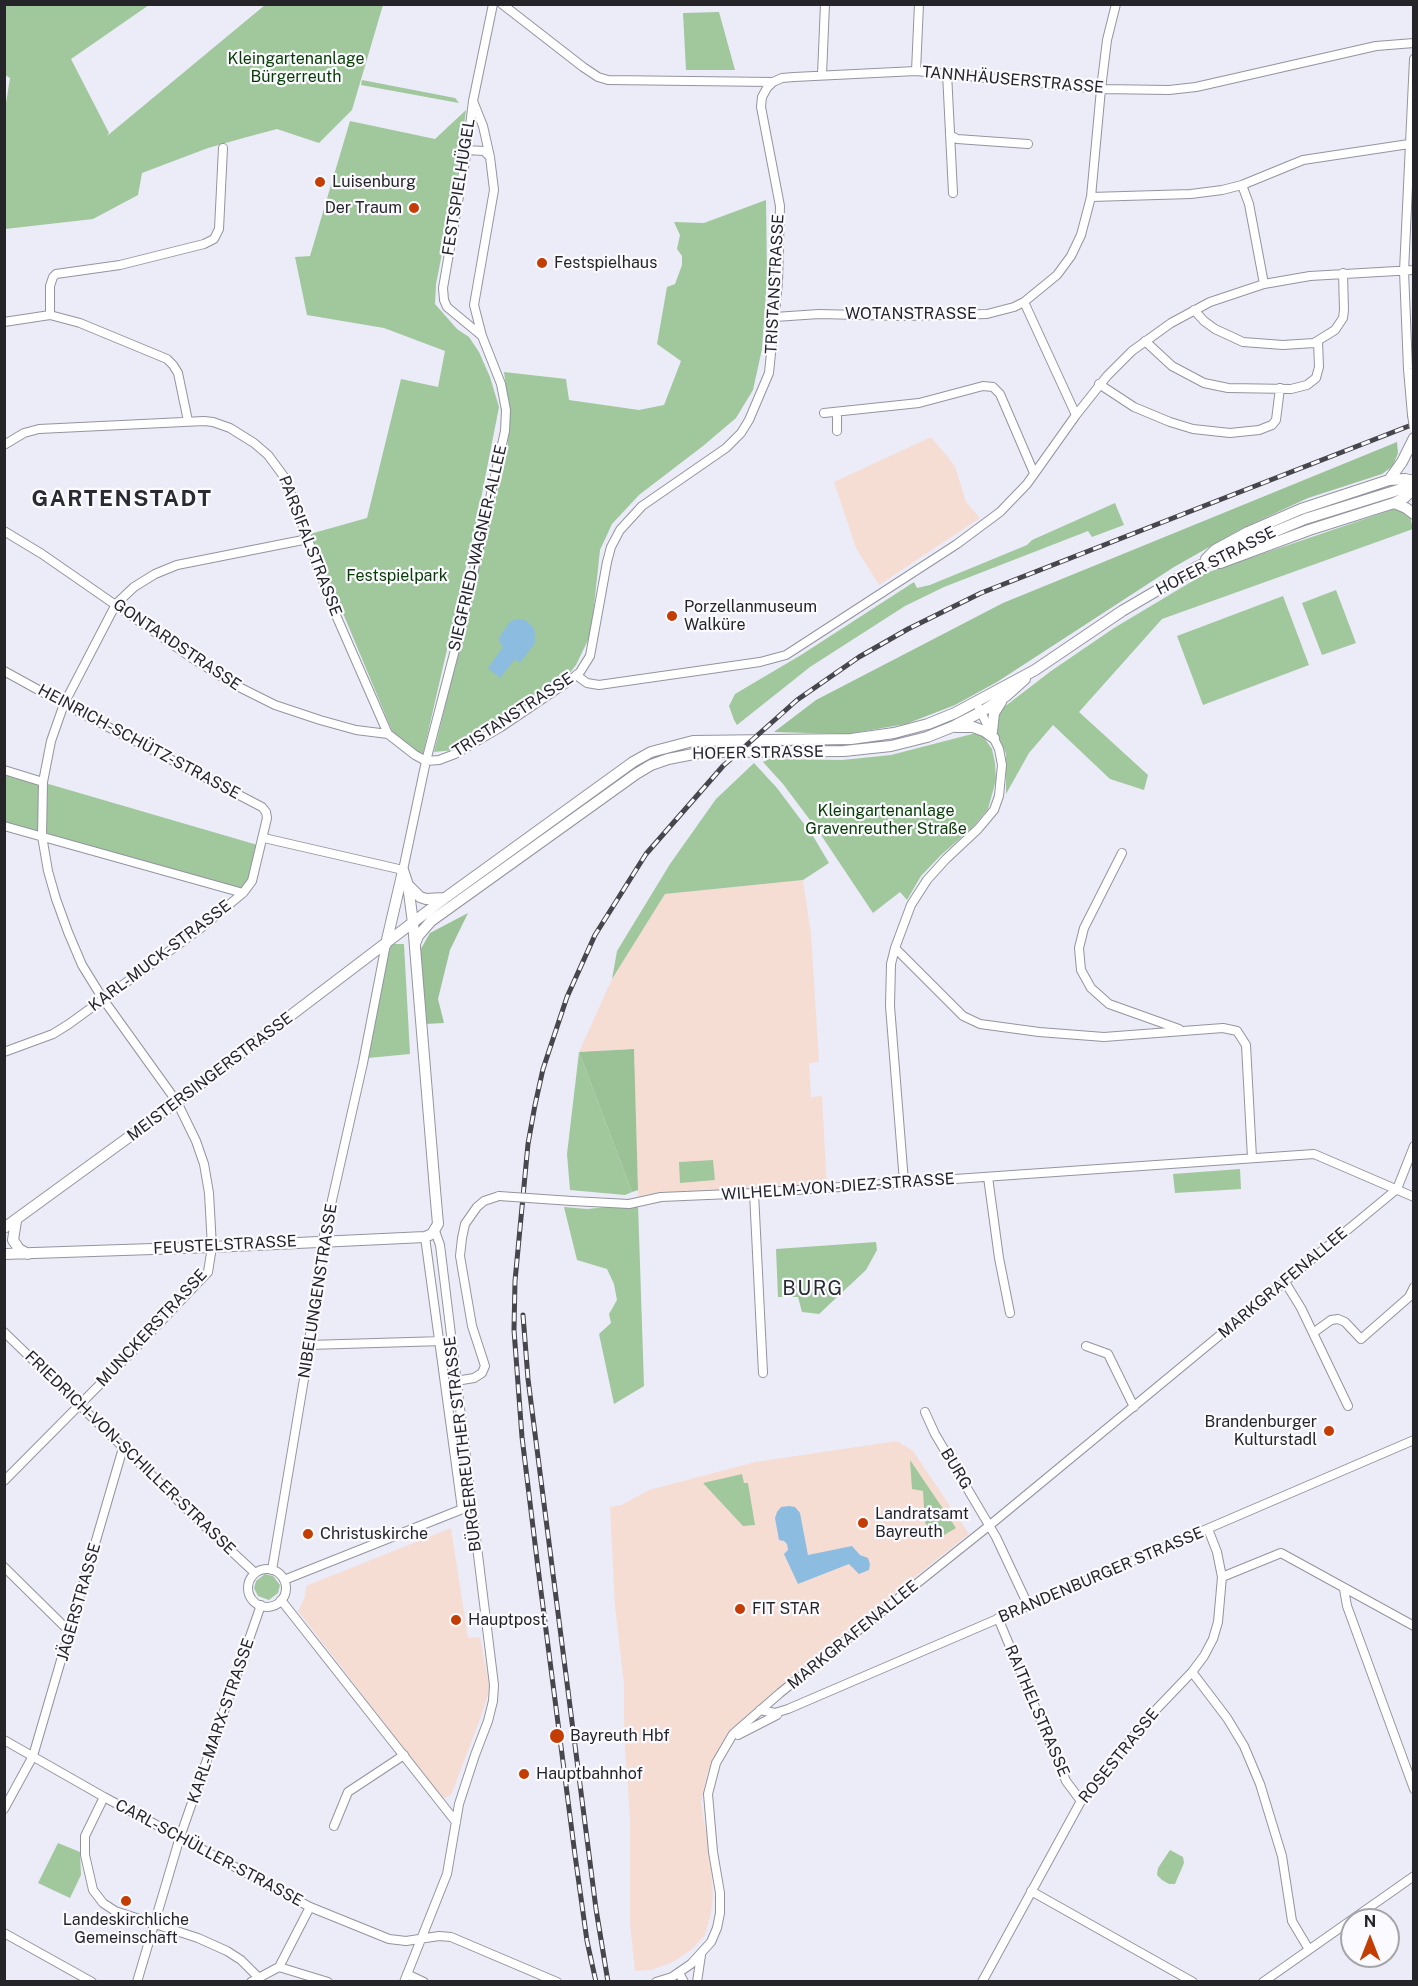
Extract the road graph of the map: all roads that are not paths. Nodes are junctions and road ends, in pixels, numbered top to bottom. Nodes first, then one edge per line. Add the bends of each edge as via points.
1 (493, 4) edge
2 (502, 4) edge
3 (825, 4) edge
4 (919, 4) edge
5 (1116, 4) edge
6 (1413, 43) edge
7 (1413, 60) edge
8 (916, 71) junction
9 (947, 73) junction
10 (822, 75) junction
11 (773, 82) junction
12 (1101, 89) junction
13 (473, 101) junction
14 (950, 135) junction
15 (1028, 144) dead end
16 (1409, 144) junction
17 (223, 148) dead end
18 (467, 150) junction
19 (490, 157) junction
20 (1242, 185) junction
21 (952, 193) dead end
22 (1091, 197) junction
23 (1409, 270) edge
24 (1343, 273) junction
25 (1264, 284) junction
26 (1024, 302) junction
27 (1194, 310) junction
28 (50, 315) junction
29 (775, 317) junction
30 (4, 322) edge
31 (482, 336) junction
32 (1145, 341) junction
33 (1318, 341) junction
34 (1099, 384) junction
35 (1280, 388) junction
36 (837, 412) junction
37 (824, 413) dead end
38 (1076, 415) junction
39 (1412, 415) edge
40 (188, 421) junction
41 (1413, 428) edge
42 (837, 431) dead end
43 (1413, 438) edge
44 (4, 445) edge
45 (1035, 473) junction
46 (1389, 480) junction
47 (1411, 485) edge
48 (1394, 503) junction
49 (1413, 514) edge
50 (4, 531) edge
51 (308, 539) junction
52 (1197, 567) junction
53 (116, 604) junction
54 (1035, 670) junction
55 (4, 671) edge
56 (576, 675) junction
57 (1006, 696) junction
58 (975, 701) junction
59 (64, 704) junction
60 (981, 712) junction
61 (952, 727) junction
62 (388, 734) junction
63 (993, 735) junction
64 (426, 761) junction
65 (4, 771) edge
66 (43, 782) junction
67 (267, 818) joint
68 (4, 826) edge
69 (42, 836) junction
70 (264, 838) junction
71 (1122, 853) dead end
72 (403, 870) junction
73 (408, 885) junction
74 (243, 892) junction
75 (445, 898) junction
76 (396, 900) junction
77 (411, 907) junction
78 (413, 923) junction
79 (386, 944) junction
80 (415, 945) junction
81 (895, 948) junction
82 (103, 999) junction
83 (1183, 1030) junction
84 (5, 1050) edge
85 (177, 1102) junction
86 (1413, 1146) edge
87 (1252, 1158) junction
88 (988, 1177) junction
89 (904, 1182) junction
90 (1397, 1189) junction
91 (754, 1193) junction
92 (1413, 1197) edge
93 (16, 1221) junction
94 (4, 1228) edge
95 (433, 1231) junction
96 (323, 1240) junction
97 (212, 1247) junction
98 (4, 1254) edge
99 (28, 1254) junction
100 (1286, 1282) junction
101 (1413, 1287) edge
102 (1010, 1313) dead end
103 (4, 1332) edge
104 (1313, 1333) junction
105 (440, 1341) junction
106 (451, 1341) junction
107 (309, 1345) junction
108 (1086, 1346) dead end
109 (763, 1373) dead end
110 (456, 1381) junction
111 (80, 1405) junction
112 (1348, 1406) dead end
113 (1134, 1407) junction
114 (925, 1412) dead end
115 (1413, 1440) edge
116 (123, 1448) junction
117 (4, 1481) edge
118 (466, 1508) junction
119 (990, 1525) junction
120 (1208, 1529) junction
121 (4, 1567) edge
122 (272, 1570) junction
123 (255, 1573) junction
124 (1222, 1577) junction
125 (284, 1580) junction
126 (1344, 1589) junction
127 (281, 1600) junction
128 (261, 1605) junction
129 (1028, 1605) junction
130 (998, 1618) junction
131 (1413, 1626) edge
132 (70, 1632) junction
133 (1192, 1672) junction
134 (788, 1709) junction
135 (760, 1710) junction
136 (4, 1740) edge
137 (728, 1741) junction
138 (404, 1755) junction
139 (33, 1756) junction
140 (1413, 1789) edge
141 (105, 1797) junction
142 (1080, 1801) junction
143 (4, 1809) edge
144 (456, 1822) junction
145 (334, 1826) dead end
146 (180, 1837) junction
147 (1413, 1876) edge
148 (1031, 1892) junction
149 (310, 1907) junction
150 (155, 1923) junction
151 (4, 1933) edge
152 (422, 1939) junction
153 (1308, 1948) junction
154 (701, 1955) junction
155 (279, 1967) junction
156 (676, 1977) edge
157 (405, 1978) edge
158 (254, 1979) edge
159 (92, 1982) edge
160 (137, 1982) edge
161 (328, 1982) edge
162 (424, 1982) edge
163 (557, 1982) edge
164 (656, 1982) edge
165 (684, 1982) edge
166 (697, 1982) edge
167 (982, 1982) edge
168 (1193, 1982) edge
169 (1263, 1982) edge

1 - 13 street
2 - 11 street, TANNHÄUSERSTRASSE via 583,67 608,80
3 - 10 street
4 - 8 street
5 - 12 street, WOTANSTRASSE
6 - 12 street, TANNHÄUSERSTRASSE via 1376,46 1196,87
7 - 16 street
8 - 9 street, TANNHÄUSERSTRASSE
8 - 10 street, TANNHÄUSERSTRASSE
9 - 12 street, TANNHÄUSERSTRASSE
9 - 14 street
10 - 11 street, TANNHÄUSERSTRASSE
11 - 29 street, TRISTANSTRASSE via 762,97 761,107 780,206
12 - 22 street, WOTANSTRASSE
13 - 18 street, FESTSPIELHÜGEL
13 - 19 street, FESTSPIELHÜGEL
14 - 15 street via 957,140
14 - 21 street
16 - 20 street via 1304,160
16 - 23 street
17 - 28 street via 219,229 214,239 120,265 57,274 50,286
18 - 19 street via 484,151
18 - 31 street, FESTSPIELHÜGEL via 443,294 447,306
19 - 31 street, FESTSPIELHÜGEL via 494,190 474,298
20 - 22 street via 1191,194
20 - 25 street
22 - 26 street, WOTANSTRASSE via 1071,256 1057,275
23 - 24 street
23 - 39 street via 1408,369
24 - 25 street
24 - 33 street via 1343,318 1335,330
25 - 27 street
26 - 29 street, WOTANSTRASSE via 1003,310 964,316
26 - 38 street
27 - 32 street
27 - 33 street via 1215,329 1243,342 1302,345
28 - 30 street
28 - 40 street via 80,323 167,359 178,373
29 - 56 street, TRISTANSTRASSE via 769,373 741,433 720,453 642,507 618,533 607,562 590,656
31 - 64 street, SIEGFRIED-WAGNER-ALLEE via 501,384 505,431
32 - 34 street
32 - 35 street via 1172,366 1204,383 1228,388
33 - 35 street via 1318,367 1312,382
34 - 35 street via 1162,420 1193,429 1230,433 1272,425
34 - 38 street
36 - 37 street
36 - 42 street
36 - 45 street via 919,403 983,386 993,387 1000,394
38 - 45 street
39 - 41 street, bridge
40 - 44 street, PARSIFALSTRASSE via 39,429
40 - 51 street, PARSIFALSTRASSE via 220,424 268,455 285,478
43 - 46 main road
45 - 56 street via 987,523 786,655 599,685
46 - 47 main road
46 - 52 main road via 1277,518 1215,550
47 - 48 main road via 1404,498
47 - 52 main road, HOFER STRASSE via 1305,519
48 - 49 main road
48 - 52 main road
50 - 53 street, GONTARDSTRASSE
51 - 53 street via 177,565 155,574
51 - 62 street, PARSIFALSTRASSE via 335,613
52 - 54 main road, HOFER STRASSE via 1122,611
53 - 59 street, MUNCKERSTRASSE
53 - 62 street, GONTARDSTRASSE via 218,674 275,705 356,730
54 - 57 main road, HOFER STRASSE
54 - 58 main road, HOFER STRASSE
55 - 59 street, HEINRICH-SCHÜTZ-STRASSE
56 - 64 street, TRISTANSTRASSE via 454,754
57 - 60 main road, HOFER STRASSE
57 - 63 main road via 994,713
58 - 60 street
58 - 75 main road, HOFER STRASSE via 928,724 851,740 705,740 682,742 651,752
59 - 66 street, MUNCKERSTRASSE
59 - 67 street, HEINRICH-SCHÜTZ-STRASSE via 262,807
60 - 61 main road, HOFER STRASSE
60 - 63 street
61 - 63 main road via 973,728
61 - 80 main road, HOFER STRASSE via 891,746 844,751 704,752 668,759 636,774 431,921
62 - 64 street
63 - 81 street via 1002,765 994,810 927,880 910,905
64 - 72 street
65 - 66 street
66 - 69 street, MUNCKERSTRASSE
67 - 70 street, KARL-MUCK-STRASSE
68 - 69 street
69 - 74 street
69 - 82 street, MUNCKERSTRASSE via 48,871 68,932
70 - 72 street
70 - 74 street, KARL-MUCK-STRASSE via 252,881
71 - 83 street via 1084,928 1079,948 1081,970 1091,988 1109,1004
72 - 73 main road, BÜRGERREUTHER STRASSE
72 - 76 main road
73 - 75 main road via 420,897
73 - 77 main road, BÜRGERREUTHER STRASSE
74 - 82 street, KARL-MUCK-STRASSE via 201,928
75 - 78 main road, HOFER STRASSE
76 - 77 main road
76 - 79 main road
77 - 78 main road, BÜRGERREUTHER STRASSE
78 - 79 main road, MEISTERSINGERSTRASSE
78 - 80 main road, BÜRGERREUTHER STRASSE
79 - 85 main road, MEISTERSINGERSTRASSE
79 - 96 street, NIBELUNGENSTRASSE
80 - 95 main road, BÜRGERREUTHER STRASSE
81 - 83 street via 963,1016 980,1024 1093,1036
81 - 89 street via 890,1006
82 - 84 street, KARL-MUCK-STRASSE via 53,1034
82 - 85 street, MUNCKERSTRASSE
83 - 87 street via 1228,1028 1243,1038
85 - 93 main road, MEISTERSINGERSTRASSE
85 - 97 street, MUNCKERSTRASSE via 204,1164
86 - 90 street, MARKGRAFENALLEE
87 - 88 street, WILHELM-VON-DIEZ-STRASSE
87 - 90 street, WILHELM-VON-DIEZ-STRASSE via 1314,1154
88 - 89 street, WILHELM-VON-DIEZ-STRASSE
88 - 102 street
89 - 91 street, WILHELM-VON-DIEZ-STRASSE
90 - 92 street, WILHELM-VON-DIEZ-STRASSE
90 - 100 street, MARKGRAFENALLEE
91 - 109 street
91 - 110 street, WILHELM-VON-DIEZ-STRASSE, bridge via 661,1197 629,1204 499,1196 484,1201 465,1224 460,1256 472,1326 485,1366 474,1378
93 - 94 main road, MEISTERSINGERSTRASSE
93 - 99 main road via 13,1240
95 - 96 main road, FEUSTELSTRASSE
95 - 105 street, BÜRGERREUTHER STRASSE
95 - 106 street, BÜRGERREUTHER STRASSE via 440,1245
96 - 97 main road, FEUSTELSTRASSE
96 - 107 street, NIBELUNGENSTRASSE
97 - 99 main road, FEUSTELSTRASSE
97 - 111 street, MUNCKERSTRASSE via 208,1272
98 - 99 main road, FEUSTELSTRASSE
100 - 104 street
100 - 113 street, MARKGRAFENALLEE
101 - 104 street via 1409,1297 1360,1339 1338,1319
103 - 111 street, FRIEDRICH-VON-SCHILLER-STRASSE
104 - 112 street
105 - 106 street
105 - 107 street
105 - 118 street, BÜRGERREUTHER STRASSE
106 - 110 street, BÜRGERREUTHER STRASSE
107 - 122 street, NIBELUNGENSTRASSE
108 - 113 street via 1108,1354
110 - 118 street, BÜRGERREUTHER STRASSE
111 - 116 street, FRIEDRICH-VON-SCHILLER-STRASSE
111 - 117 street, MUNCKERSTRASSE
113 - 119 street, MARKGRAFENALLEE
114 - 119 street, BURG
115 - 120 street, BRANDENBURGER STRASSE
116 - 123 street, FRIEDRICH-VON-SCHILLER-STRASSE
116 - 132 street, JÄGERSTRASSE
118 - 125 street
118 - 144 street, BÜRGERREUTHER STRASSE via 494,1685 490,1716 463,1788
119 - 129 street
119 - 135 street, MARKGRAFENALLEE
120 - 124 street, ROSESTRASSE
120 - 129 street, BRANDENBURGER STRASSE
121 - 132 street
122 - 123 street
122 - 125 street
123 - 128 street via 249,1591
124 - 126 street via 1281,1552
124 - 133 street, ROSESTRASSE via 1213,1639
125 - 127 street via 286,1589
126 - 131 street
126 - 140 street
127 - 128 street via 271,1606
127 - 138 street
128 - 146 street, KARL-MARX-STRASSE
129 - 130 street, BRANDENBURGER STRASSE
130 - 134 street, BRANDENBURGER STRASSE
130 - 142 street, RAITHELSTRASSE via 1066,1781
132 - 139 street, JÄGERSTRASSE
133 - 142 street, ROSESTRASSE via 1149,1716
133 - 153 street via 1227,1718 1260,1784 1282,1856 1292,1922
134 - 135 street, BRANDENBURGER STRASSE via 775,1713
134 - 137 street, BRANDENBURGER STRASSE
135 - 137 street, MARKGRAFENALLEE
136 - 139 street, CARL-SCHÜLLER-STRASSE
137 - 154 street, MARKGRAFENALLEE via 711,1777 707,1801 720,1913 711,1942
138 - 144 street
138 - 145 street via 348,1792
139 - 141 street, CARL-SCHÜLLER-STRASSE
139 - 143 street, JÄGERSTRASSE
141 - 146 street, CARL-SCHÜLLER-STRASSE
141 - 150 street via 86,1836 85,1855 93,1890 103,1904 116,1911
142 - 148 street, ROSESTRASSE
144 - 152 street, BÜRGERREUTHER STRASSE via 448,1868
146 - 149 street, CARL-SCHÜLLER-STRASSE
146 - 150 street, KARL-MARX-STRASSE
147 - 153 street
148 - 167 street, ROSESTRASSE
148 - 168 street
149 - 152 street, CARL-SCHÜLLER-STRASSE via 389,1939
149 - 155 street
150 - 158 street via 227,1951 241,1960
150 - 160 street, KARL-MARX-STRASSE
151 - 159 street
152 - 157 street, BÜRGERREUTHER STRASSE
152 - 163 street, CARL-SCHÜLLER-STRASSE via 451,1937
153 - 169 street
154 - 156 street
154 - 166 street
155 - 158 street
155 - 161 street
156 - 164 street
156 - 165 street
157 - 162 street

